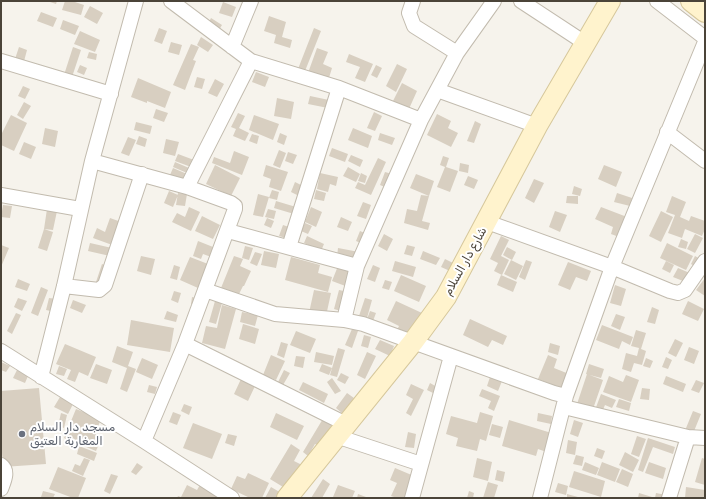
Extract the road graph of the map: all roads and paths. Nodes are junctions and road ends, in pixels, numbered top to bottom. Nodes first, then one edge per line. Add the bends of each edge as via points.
1 (136, 1) edge
2 (171, 1) edge
3 (251, 1) edge
4 (413, 1) edge
5 (494, 1) edge
6 (521, 1) edge
7 (610, 1) edge
8 (657, 1) edge
9 (691, 1) edge
10 (705, 12) edge
11 (705, 38) edge
12 (705, 42) edge
13 (585, 43) junction
14 (232, 47) junction
15 (457, 53) junction
16 (1, 61) edge
17 (251, 61) junction
18 (339, 88) junction
19 (437, 90) junction
20 (111, 94) junction
21 (421, 120) junction
22 (537, 126) junction
23 (667, 132) junction
24 (92, 161) junction
25 (705, 161) edge
26 (142, 174) junction
27 (187, 187) junction
28 (1, 195) edge
29 (80, 209) junction
30 (487, 222) junction
31 (228, 230) junction
32 (289, 247) junction
33 (705, 261) edge
34 (357, 266) junction
35 (612, 267) junction
36 (64, 286) junction
37 (205, 290) junction
38 (344, 320) junction
39 (413, 342) junction
40 (185, 344) junction
41 (1, 352) edge
42 (451, 356) junction
43 (41, 377) junction
44 (565, 402) junction
45 (341, 430) junction
46 (688, 437) junction
47 (705, 438) edge
48 (144, 441) junction
49 (421, 464) junction
50 (1, 465) edge
51 (1, 489) edge
52 (232, 498) edge
53 (287, 498) edge
54 (412, 498) edge
55 (540, 498) edge
56 (669, 498) edge

1 - 20 street
2 - 14 street
3 - 14 street
4 - 15 street via 409,13 414,26
5 - 15 street
6 - 13 street
7 - 13 street, شارع دار السلام
8 - 11 street
9 - 10 street
12 - 23 street
13 - 22 street, شارع دار السلام
14 - 17 street
15 - 19 street
16 - 20 street
17 - 18 street
17 - 27 street
18 - 21 street
18 - 32 street
19 - 21 street
19 - 22 street
20 - 24 street
21 - 34 street
22 - 30 street, شارع دار السلام
23 - 25 street
23 - 35 street
24 - 26 street
24 - 29 street
26 - 27 street
26 - 36 street via 105,285 99,290
27 - 31 street via 235,206
28 - 29 street
29 - 36 street
30 - 35 street
30 - 39 street, شارع دار السلام via 446,297
31 - 32 street
31 - 37 street
32 - 34 street
33 - 35 street via 685,290 678,293
34 - 38 street
35 - 44 street
36 - 43 street
37 - 38 street via 275,314
37 - 40 street
38 - 39 street
39 - 42 street
39 - 45 street, شارع دار السلام
40 - 45 street
40 - 48 street
41 - 43 street
42 - 44 street via 554,393
42 - 49 street
43 - 48 street
44 - 46 street
44 - 55 street
45 - 49 street
45 - 53 street, شارع دار السلام
46 - 47 street
46 - 56 street
48 - 52 street
49 - 54 street
50 - 51 street via 6,472

